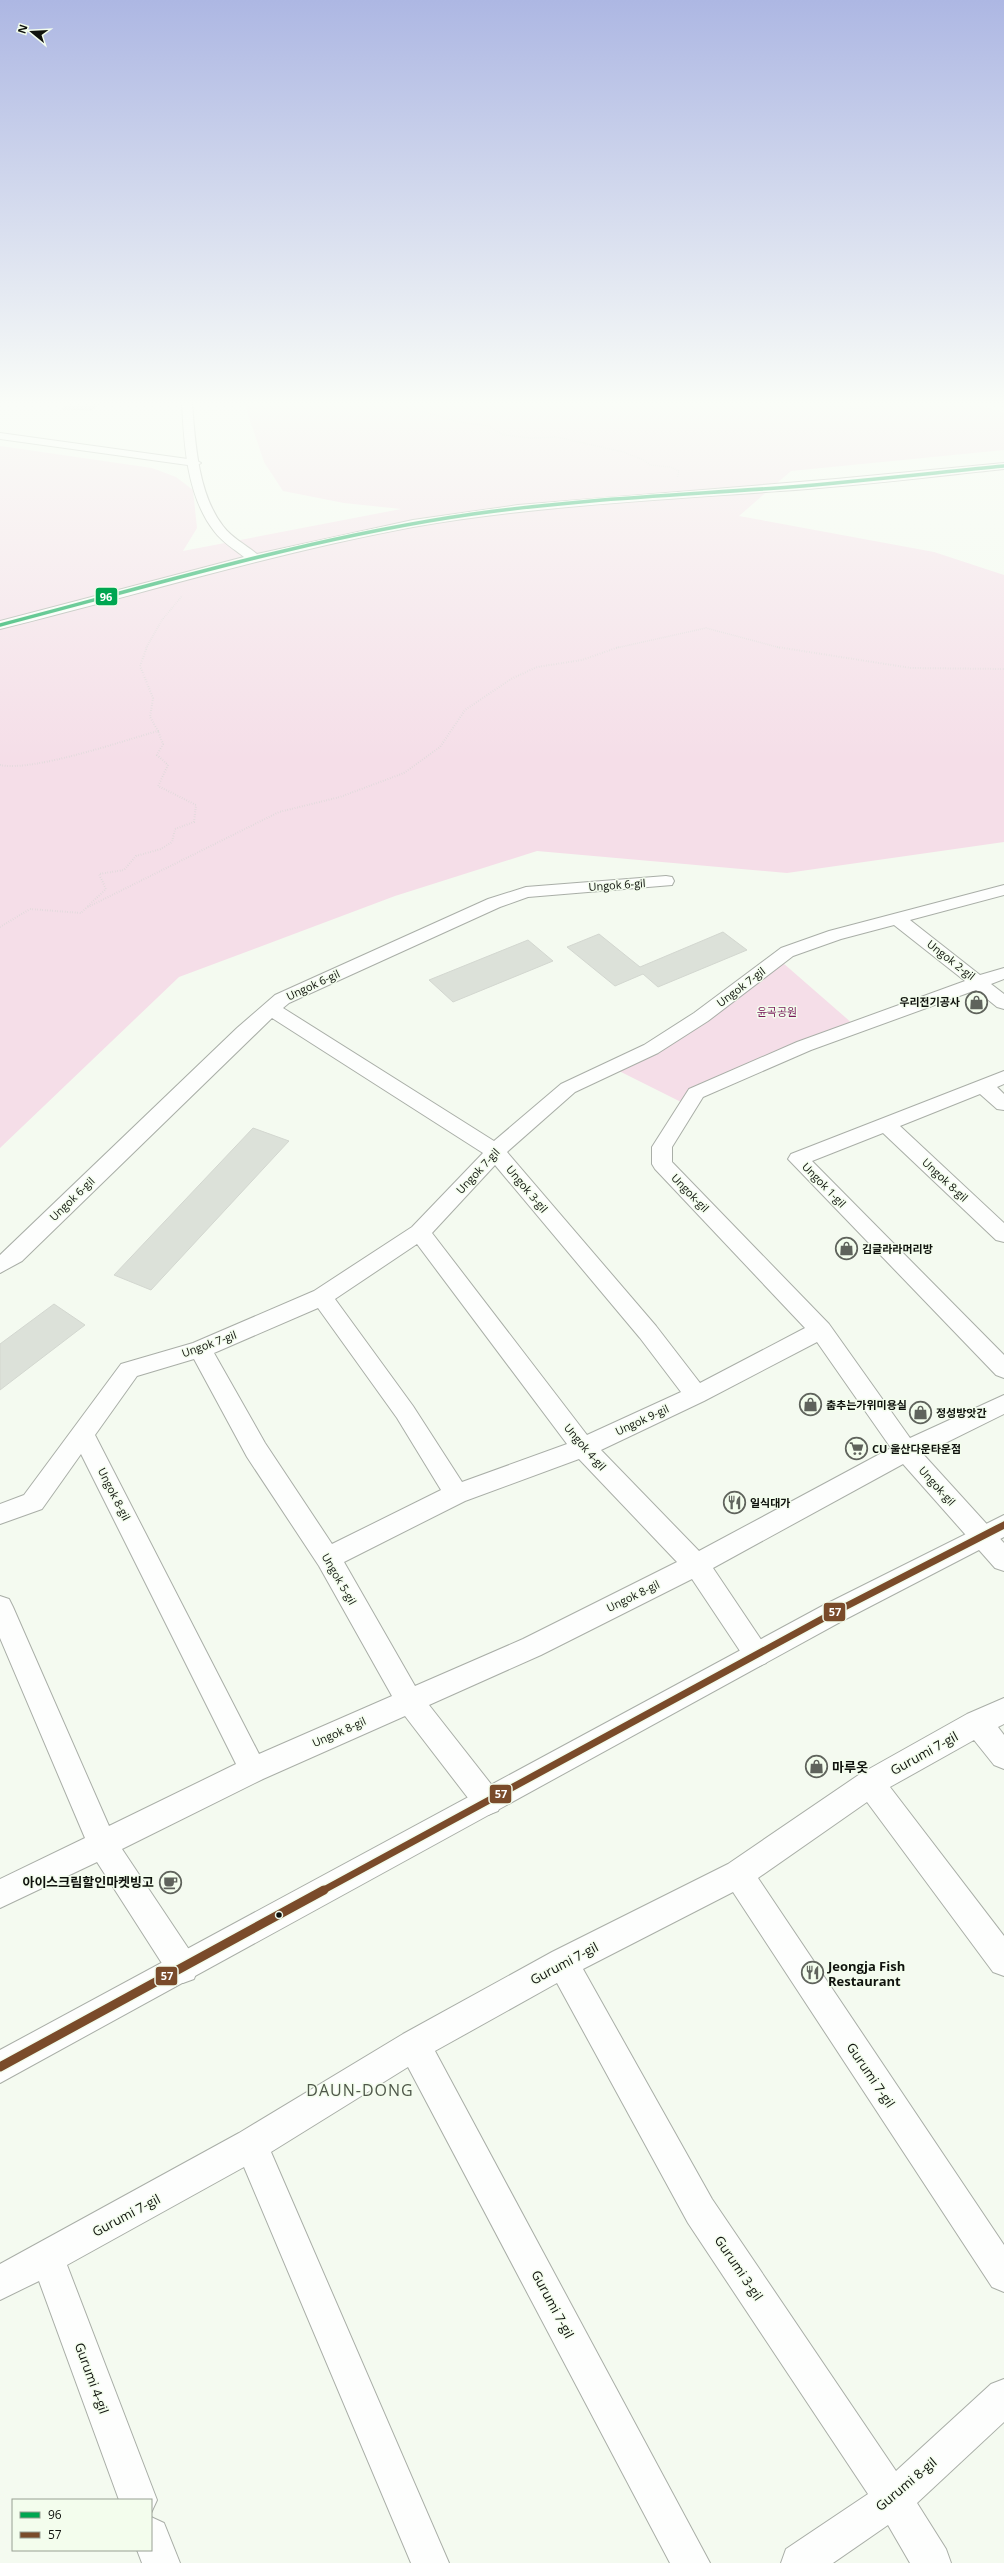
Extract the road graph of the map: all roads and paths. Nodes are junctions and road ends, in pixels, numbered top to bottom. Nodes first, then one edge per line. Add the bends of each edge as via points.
1 (214, 522) edge
2 (435, 522) edge
3 (254, 558) junction
4 (185, 592) dead end
5 (0, 625) edge
6 (1004, 669) edge
7 (158, 731) junction
8 (0, 766) edge
9 (666, 881) dead end
10 (1004, 890) edge
11 (86, 908) junction
12 (898, 919) junction
13 (0, 927) edge
14 (1004, 974) edge
15 (979, 982) junction
16 (1004, 1003) edge
17 (271, 1009) junction
18 (1004, 1076) edge
19 (982, 1085) junction
20 (1004, 1104) edge
21 (887, 1125) junction
22 (495, 1151) junction
23 (420, 1232) junction
24 (1004, 1235) edge
25 (0, 1265) edge
26 (322, 1297) junction
27 (821, 1330) junction
28 (200, 1349) junction
29 (1004, 1369) edge
30 (696, 1395) junction
31 (1004, 1404) edge
32 (82, 1432) junction
33 (583, 1448) junction
34 (906, 1451) junction
35 (456, 1494) junction
36 (0, 1514) edge
37 (993, 1531) edge
38 (328, 1558) junction
39 (1004, 1560) edge
40 (696, 1565) junction
41 (0, 1606) edge
42 (757, 1655) junction
43 (409, 1700) junction
44 (1004, 1710) edge
45 (977, 1723) junction
46 (1004, 1756) edge
47 (253, 1770) junction
48 (870, 1783) junction
49 (488, 1802) junction
50 (102, 1844) junction
51 (738, 1874) junction
52 (0, 1894) edge
53 (1004, 1961) edge
54 (563, 1962) junction
55 (183, 1968) junction
56 (414, 2045) junction
57 (0, 2066) edge
58 (251, 2145) junction
59 (47, 2257) junction
60 (1004, 2275) edge
61 (0, 2283) edge
62 (1004, 2397) edge
63 (138, 2499) edge
64 (893, 2499) junction
65 (152, 2539) edge
66 (161, 2563) edge
67 (430, 2563) edge
68 (691, 2563) edge
69 (800, 2563) edge
70 (932, 2563) edge

1 - 3 street via 218,529
2 - 3 street
3 - 5 street
4 - 7 path via 160,621 150,638 140,666 153,698 150,717
6 - 11 path via 911,668 881,665 789,650 706,628 624,645 582,660 537,667 511,679 465,710 440,747 404,773 340,797 279,812
7 - 8 path via 40,763
7 - 11 path via 163,744 157,755 168,765 158,786 177,796 190,799 196,805 194,822 176,827 172,842 161,849 136,856 128,870 99,874 106,889
9 - 17 street, Ungok 6-gil via 526,892 500,900 282,999
10 - 12 street, Ungok 7-gil
11 - 13 path via 80,913 30,909
12 - 15 street, Ungok 2-gil
12 - 22 street, Ungok 7-gil via 835,935 787,952 701,1017 651,1049 568,1088
14 - 15 street, Ungok-gil
15 - 16 street, Ungok 2-gil
15 - 27 street, Ungok-gil via 804,1046 696,1093 662,1147 662,1164
17 - 22 street, Ungok 3-gil
17 - 25 street, Ungok 6-gil via 244,1032 14,1256
18 - 19 street, Ungok 1-gil
19 - 20 street
19 - 21 street, Ungok 1-gil
21 - 24 street, Ungok 8-gil
21 - 29 street, Ungok 1-gil via 798,1159
22 - 23 street, Ungok 7-gil via 482,1168
22 - 30 street, Ungok 3-gil via 648,1332
23 - 26 street, Ungok 7-gil
23 - 33 street, Ungok 4-gil
26 - 28 street, Ungok 7-gil
26 - 35 street via 405,1412
27 - 30 street, Ungok 9-gil
27 - 34 street, Ungok-gil
28 - 32 street, Ungok 7-gil via 129,1370
28 - 38 street, Ungok 5-gil via 256,1450
30 - 33 street, Ungok 9-gil
31 - 34 street, Ungok 8-gil
32 - 36 street, Ungok 7-gil via 33,1502
32 - 47 street, Ungok 8-gil
33 - 35 street, Ungok 9-gil
33 - 40 street, Ungok 4-gil
34 - 37 street, Ungok-gil
34 - 40 street, Ungok 8-gil
35 - 38 street, Ungok 9-gil
37 - 39 street, Ungok-gil
37 - 42 street
38 - 43 street, Ungok 5-gil
40 - 42 street, Ungok 4-gil
40 - 43 street, Ungok 8-gil via 532,1647
41 - 50 street
42 - 49 street
43 - 47 street, Ungok 8-gil
43 - 49 street, Ungok 5-gil
44 - 45 street, Gurumi 7-gil
45 - 46 street
45 - 48 street, Gurumi 7-gil
47 - 50 street, Ungok 8-gil
48 - 51 street, Gurumi 7-gil
48 - 53 street
49 - 55 street
50 - 52 street, Ungok 8-gil
50 - 55 street
51 - 54 street, Gurumi 7-gil
51 - 60 street, Gurumi 7-gil
54 - 56 street, Gurumi 7-gil
54 - 64 street, Gurumi 3-gil via 700,2211
55 - 57 street
56 - 58 street, Gurumi 7-gil
56 - 68 street, Gurumi 7-gil
58 - 59 street, Gurumi 7-gil
58 - 67 street
59 - 61 street, Gurumi 7-gil
59 - 63 street, Gurumi 4-gil
62 - 64 street, Gurumi 8-gil
64 - 69 street, Gurumi 8-gil
64 - 70 street, Gurumi 3-gil
65 - 66 street

